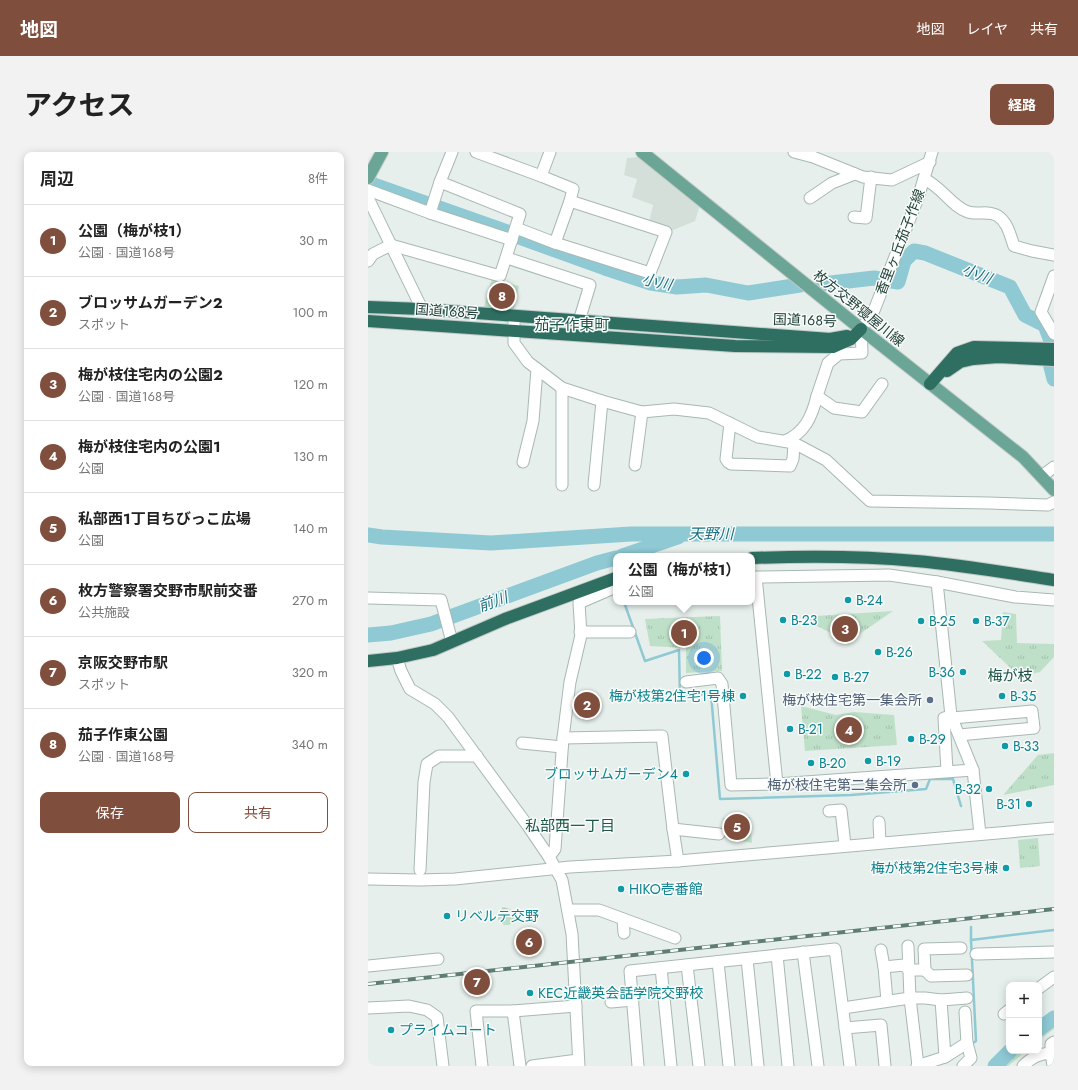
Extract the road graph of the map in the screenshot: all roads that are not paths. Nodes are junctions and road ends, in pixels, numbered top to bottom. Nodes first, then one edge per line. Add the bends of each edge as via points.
1 (382, 152) edge
2 (452, 152) edge
3 (476, 152) edge
4 (550, 152) edge
5 (642, 152) edge
6 (794, 152) edge
7 (931, 157) edge
8 (855, 174) junction
9 (541, 176) junction
10 (871, 177) junction
11 (368, 178) edge
12 (924, 179) junction
13 (440, 182) junction
14 (368, 190) edge
15 (368, 198) edge
16 (810, 198) dead end
17 (570, 201) junction
18 (432, 207) junction
19 (854, 217) dead end
20 (516, 228) junction
21 (512, 240) junction
22 (555, 243) junction
23 (391, 245) junction
24 (1054, 254) edge
25 (507, 258) junction
26 (368, 261) edge
27 (1054, 276) edge
28 (368, 307) edge
29 (422, 309) junction
30 (514, 316) junction
31 (368, 321) edge
32 (579, 321) junction
33 (861, 329) junction
34 (514, 331) junction
35 (1054, 334) edge
36 (833, 347) junction
37 (1054, 349) edge
38 (1054, 360) edge
39 (828, 363) junction
40 (537, 369) junction
41 (882, 384) dead end
42 (930, 384) junction
43 (562, 388) junction
44 (817, 396) junction
45 (602, 401) junction
46 (642, 412) junction
47 (730, 424) junction
48 (790, 442) junction
49 (523, 462) dead end
50 (635, 465) dead end
51 (1054, 467) edge
52 (1042, 476) junction
53 (562, 485) dead end
54 (594, 485) dead end
55 (1054, 490) edge
56 (1054, 502) edge
57 (755, 558) edge
58 (613, 579) edge
59 (1054, 580) edge
60 (937, 582) junction
61 (613, 588) edge
62 (368, 598) edge
63 (1054, 600) edge
64 (580, 632) junction
65 (630, 632) dead end
66 (452, 642) junction
67 (397, 658) junction
68 (368, 661) edge
69 (686, 682) dead end
70 (951, 717) junction
71 (959, 735) junction
72 (562, 742) junction
73 (522, 743) dead end
74 (477, 756) junction
75 (973, 770) junction
76 (946, 772) junction
77 (778, 784) junction
78 (829, 811) dead end
79 (879, 822) dead end
80 (1054, 828) edge
81 (673, 829) junction
82 (719, 834) dead end
83 (980, 834) junction
84 (880, 842) junction
85 (844, 845) junction
86 (549, 857) junction
87 (678, 861) junction
88 (557, 869) junction
89 (420, 870) dead end
90 (368, 879) edge
91 (568, 910) junction
92 (623, 919) junction
93 (624, 934) dead end
94 (675, 938) dead end
95 (908, 946) dead end
96 (961, 948) dead end
97 (881, 950) dead end
98 (803, 952) junction
99 (1054, 952) edge
100 (976, 954) dead end
101 (777, 955) junction
102 (438, 959) dead end
103 (747, 959) junction
104 (718, 962) junction
105 (687, 965) junction
106 (368, 966) edge
107 (884, 967) junction
108 (661, 968) junction
109 (909, 970) junction
110 (925, 970) junction
111 (967, 975) dead end
112 (1054, 977) edge
113 (1042, 986) edge
114 (910, 998) junction
115 (967, 998) dead end
116 (633, 1000) junction
117 (941, 1000) junction
118 (887, 1001) junction
119 (611, 1002) dead end
120 (576, 1006) junction
121 (368, 1008) edge
122 (842, 1008) junction
123 (513, 1011) junction
124 (965, 1012) dead end
125 (845, 1028) junction
126 (1054, 1042) edge
127 (968, 1046) junction
128 (1051, 1053) junction
129 (945, 1058) junction
130 (579, 1063) edge
131 (443, 1066) edge
132 (482, 1066) edge
133 (520, 1066) edge
134 (532, 1066) edge
135 (638, 1066) edge
136 (671, 1066) edge
137 (699, 1066) edge
138 (729, 1066) edge
139 (758, 1066) edge
140 (788, 1066) edge
141 (818, 1066) edge
142 (850, 1066) edge
143 (885, 1066) edge
144 (918, 1066) edge
145 (963, 1066) edge
146 (1023, 1066) edge
147 (1053, 1066) edge

1 - 11 main road
2 - 13 street
3 - 9 street
4 - 9 street
5 - 33 main road, 枚方交野寝屋川線
6 - 8 street via 813,156
7 - 10 street via 892,180
7 - 12 street, 香里ヶ丘茄子作線
8 - 10 street
8 - 16 street via 832,183
9 - 17 street via 573,189
10 - 19 street via 870,219
12 - 24 street via 932,182 957,205 969,212 998,215 1007,226 1014,246
12 - 33 street, 香里ヶ丘茄子作線 via 873,313
13 - 18 street
13 - 20 street via 520,214
14 - 18 street
15 - 23 street
17 - 22 street
17 - 22 street via 666,232 650,273
18 - 21 street
20 - 21 street
20 - 22 street
21 - 25 street
23 - 25 street via 500,276
23 - 26 street via 373,254
23 - 29 street
25 - 32 street via 590,285
27 - 35 street via 1041,312
28 - 29 highway, 国道168号
29 - 30 highway, 国道168号
30 - 32 highway, 国道168号
30 - 34 street
31 - 34 highway, 国道168号
32 - 33 highway, 国道168号 via 830,339 849,335
33 - 36 highway, 国道168号 via 851,338
33 - 39 street via 862,353 839,354
33 - 42 main road, 枚方交野寝屋川線
34 - 36 highway, 国道168号 via 735,346
34 - 40 street via 514,343 528,362
36 - 39 street
37 - 42 highway via 974,348 957,353
38 - 42 highway via 972,359 960,362
39 - 44 street
40 - 43 street
40 - 49 street via 533,421
41 - 44 street via 862,412 834,408
42 - 52 main road, 枚方交野寝屋川線 via 1023,457
43 - 45 street
43 - 53 street
44 - 48 street via 806,426
45 - 46 street
45 - 54 street
46 - 47 street via 674,409 709,413
46 - 50 street
47 - 48 street via 758,437
47 - 48 street via 726,459 731,464 790,466
48 - 56 street via 826,460 870,501 1048,505
51 - 52 street
52 - 55 main road, 枚方交野寝屋川線
57 - 59 highway via 861,557 915,561
58 - 66 highway via 505,619
60 - 63 street via 1015,597
60 - 70 street
60 - 77 street via 890,575 756,577
61 - 64 street via 579,603 577,621
62 - 66 street via 441,600
64 - 65 street
64 - 72 street
66 - 67 highway via 433,650
67 - 68 highway
67 - 74 street via 410,689 435,704
69 - 77 street via 718,678 722,684 731,785
70 - 71 street
70 - 71 street via 1032,711 1034,728
70 - 76 street via 944,718
71 - 75 street
72 - 73 street
72 - 81 street via 662,736
72 - 86 street via 555,850
74 - 86 street
74 - 89 street via 439,756 427,764
75 - 76 street
75 - 83 street
76 - 77 street
78 - 85 street via 842,810
79 - 84 street
80 - 83 street
81 - 82 street
81 - 87 street
83 - 84 street
84 - 85 street
85 - 87 street
86 - 88 street
87 - 88 street
88 - 90 street via 454,879
88 - 91 street
91 - 92 street via 599,910
91 - 120 street
92 - 93 street
92 - 94 street
95 - 109 street
96 - 110 street via 924,949
97 - 107 street
98 - 101 street
98 - 122 street via 835,949
98 - 141 street
99 - 100 street via 1025,948
101 - 103 street
101 - 140 street
102 - 106 street
103 - 104 street
103 - 139 street
104 - 105 street
104 - 138 street
105 - 108 street
105 - 137 street
107 - 109 street via 904,965
107 - 118 street
108 - 116 street via 630,971
108 - 136 street
109 - 110 street
109 - 114 street
110 - 111 street via 931,976
112 - 113 street
114 - 117 street
114 - 118 street
114 - 144 street
115 - 117 street
116 - 119 street
116 - 135 street
117 - 129 street
118 - 122 street
120 - 123 street
120 - 130 street
121 - 131 street via 409,1006 427,1010 437,1017
122 - 125 street
123 - 132 street via 476,1011
123 - 133 street
124 - 127 street
125 - 142 street
125 - 143 street via 881,1025
126 - 128 street via 1051,1044
127 - 129 street
127 - 145 street via 971,1058
128 - 146 street via 1039,1054
128 - 147 street
129 - 144 street
130 - 134 street

